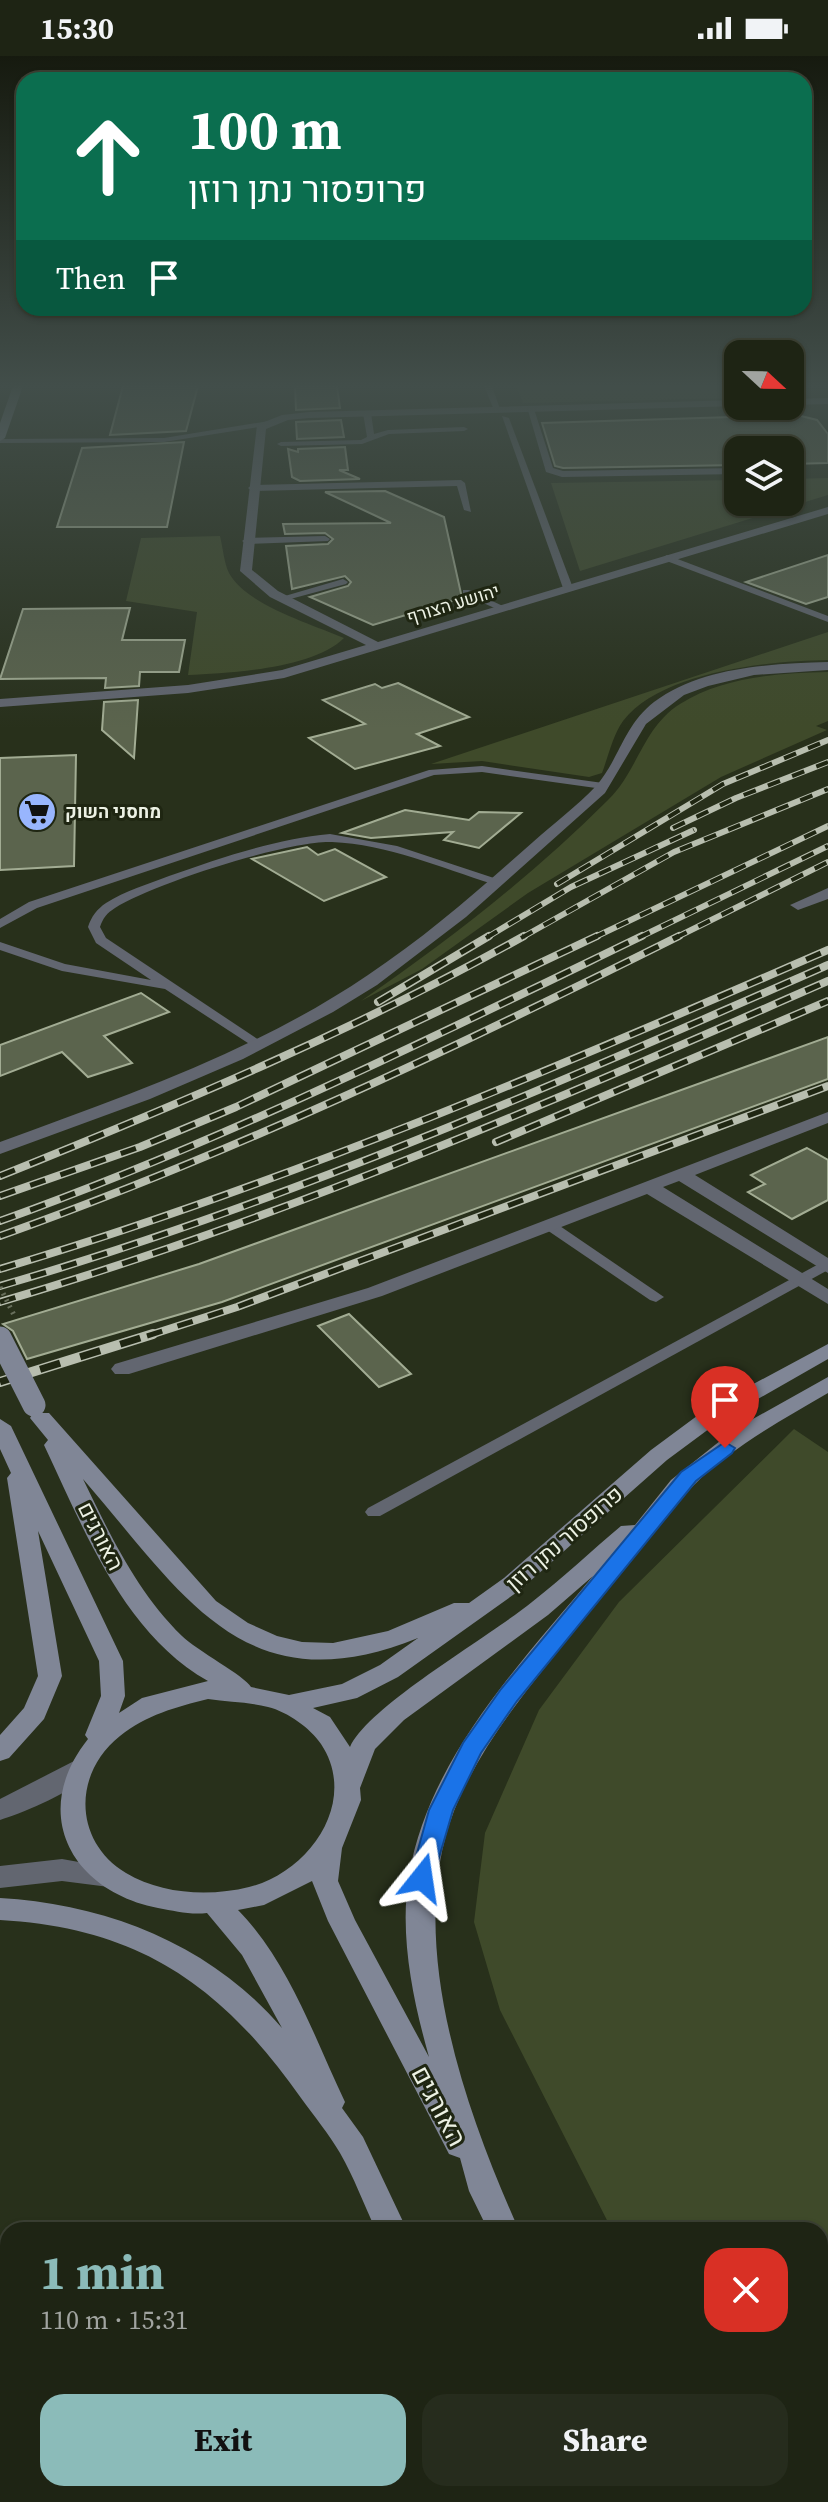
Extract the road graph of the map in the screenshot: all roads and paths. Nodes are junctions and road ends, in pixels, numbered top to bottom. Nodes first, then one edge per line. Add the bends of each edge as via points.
1 (251, 500) edge
2 (465, 500) edge
3 (535, 500) edge
4 (468, 510) dead end
5 (828, 510) edge
6 (325, 539) dead end
7 (247, 541) junction
8 (667, 558) junction
9 (343, 582) dead end
10 (568, 588) junction
11 (466, 592) dead end
12 (283, 598) junction
13 (502, 608) junction
14 (828, 619) edge
15 (377, 646) junction
16 (828, 666) edge
17 (0, 694) edge
18 (82, 696) junction
19 (0, 703) edge
20 (603, 786) junction
21 (497, 881) junction
22 (828, 893) edge
23 (798, 905) dead end
24 (0, 924) edge
25 (0, 946) edge
26 (172, 988) junction
27 (257, 1045) junction
28 (828, 1117) edge
29 (0, 1148) edge
30 (680, 1174) junction
31 (648, 1186) junction
32 (549, 1225) junction
33 (827, 1265) edge
34 (800, 1280) junction
35 (656, 1297) dead end
36 (828, 1298) edge
37 (0, 1338) edge
38 (828, 1350) edge
39 (122, 1369) dead end
40 (828, 1384) edge
41 (37, 1412) junction
42 (0, 1426) edge
43 (14, 1454) junction
44 (689, 1476) junction
45 (374, 1512) dead end
46 (512, 1584) junction
47 (250, 1692) junction
48 (290, 1704) junction
49 (0, 1751) edge
50 (83, 1760) junction
51 (351, 1781) junction
52 (0, 1810) edge
53 (329, 1849) junction
54 (109, 1876) junction
55 (0, 1877) edge
56 (215, 1904) junction
57 (0, 1909) edge
58 (352, 2146) junction
59 (490, 2202) junction
60 (388, 2222) edge
61 (500, 2222) edge

1 - 7 street
2 - 4 lane
3 - 10 lane
5 - 8 street, יהושע הצורף
6 - 7 lane
7 - 12 street via 246,571
8 - 10 street, יהושע הצורף
8 - 14 lane
9 - 12 lane
10 - 13 street, יהושע הצורף
11 - 13 lane
12 - 15 street
13 - 15 street, יהושע הצורף
15 - 18 street, יהושע הצורף via 252,681
16 - 20 street via 745,674 681,693 643,718
17 - 18 street, יהושע הצורף
18 - 19 street, יהושע הצורף
20 - 21 street
20 - 24 lane via 482,769 433,772 33,905
21 - 26 lane via 358,842 315,838 282,844 128,897 100,914 94,927 101,940
21 - 27 street via 379,976
22 - 23 street
25 - 26 lane via 62,967
26 - 27 lane
27 - 29 street via 153,1093
28 - 30 street
30 - 31 street
30 - 33 street
31 - 32 street
31 - 34 street
32 - 35 lane
32 - 39 street via 375,1292
33 - 34 lane
34 - 36 street
34 - 45 lane
37 - 41 street, האורגים, bridge
38 - 46 street, פרופסור נתן רוזן via 713,1415 659,1455
40 - 44 street, פרופסור נתן רוזן via 743,1434
41 - 46 street via 208,1607 261,1642 321,1652 367,1645 413,1631
41 - 47 street, האורגים via 146,1615 186,1655
42 - 43 street, האורגים
43 - 49 street via 50,1676 35,1713
43 - 50 street, האורגים via 111,1661 110,1707
44 - 51 street, פרופסור נתן רוזן via 540,1609 395,1714 364,1744
44 - 59 street via 509,1695 471,1749 441,1810 422,1878 423,1949 446,2074
46 - 48 street, פרופסור נתן רוזן via 389,1671 348,1692
47 - 48 street
47 - 50 street via 208,1690 158,1701 114,1725
48 - 51 street via 333,1736
50 - 52 street via 55,1785
50 - 54 street via 70,1802 76,1834
51 - 53 street via 347,1815
53 - 56 street via 280,1886
53 - 59 street, האורגים via 325,1881 342,1921
54 - 55 street via 62,1870
54 - 56 street via 169,1901
56 - 58 street via 256,1950
57 - 58 street via 68,1915 111,1928 209,1978 260,2023
58 - 60 street
59 - 61 street, האורגים

